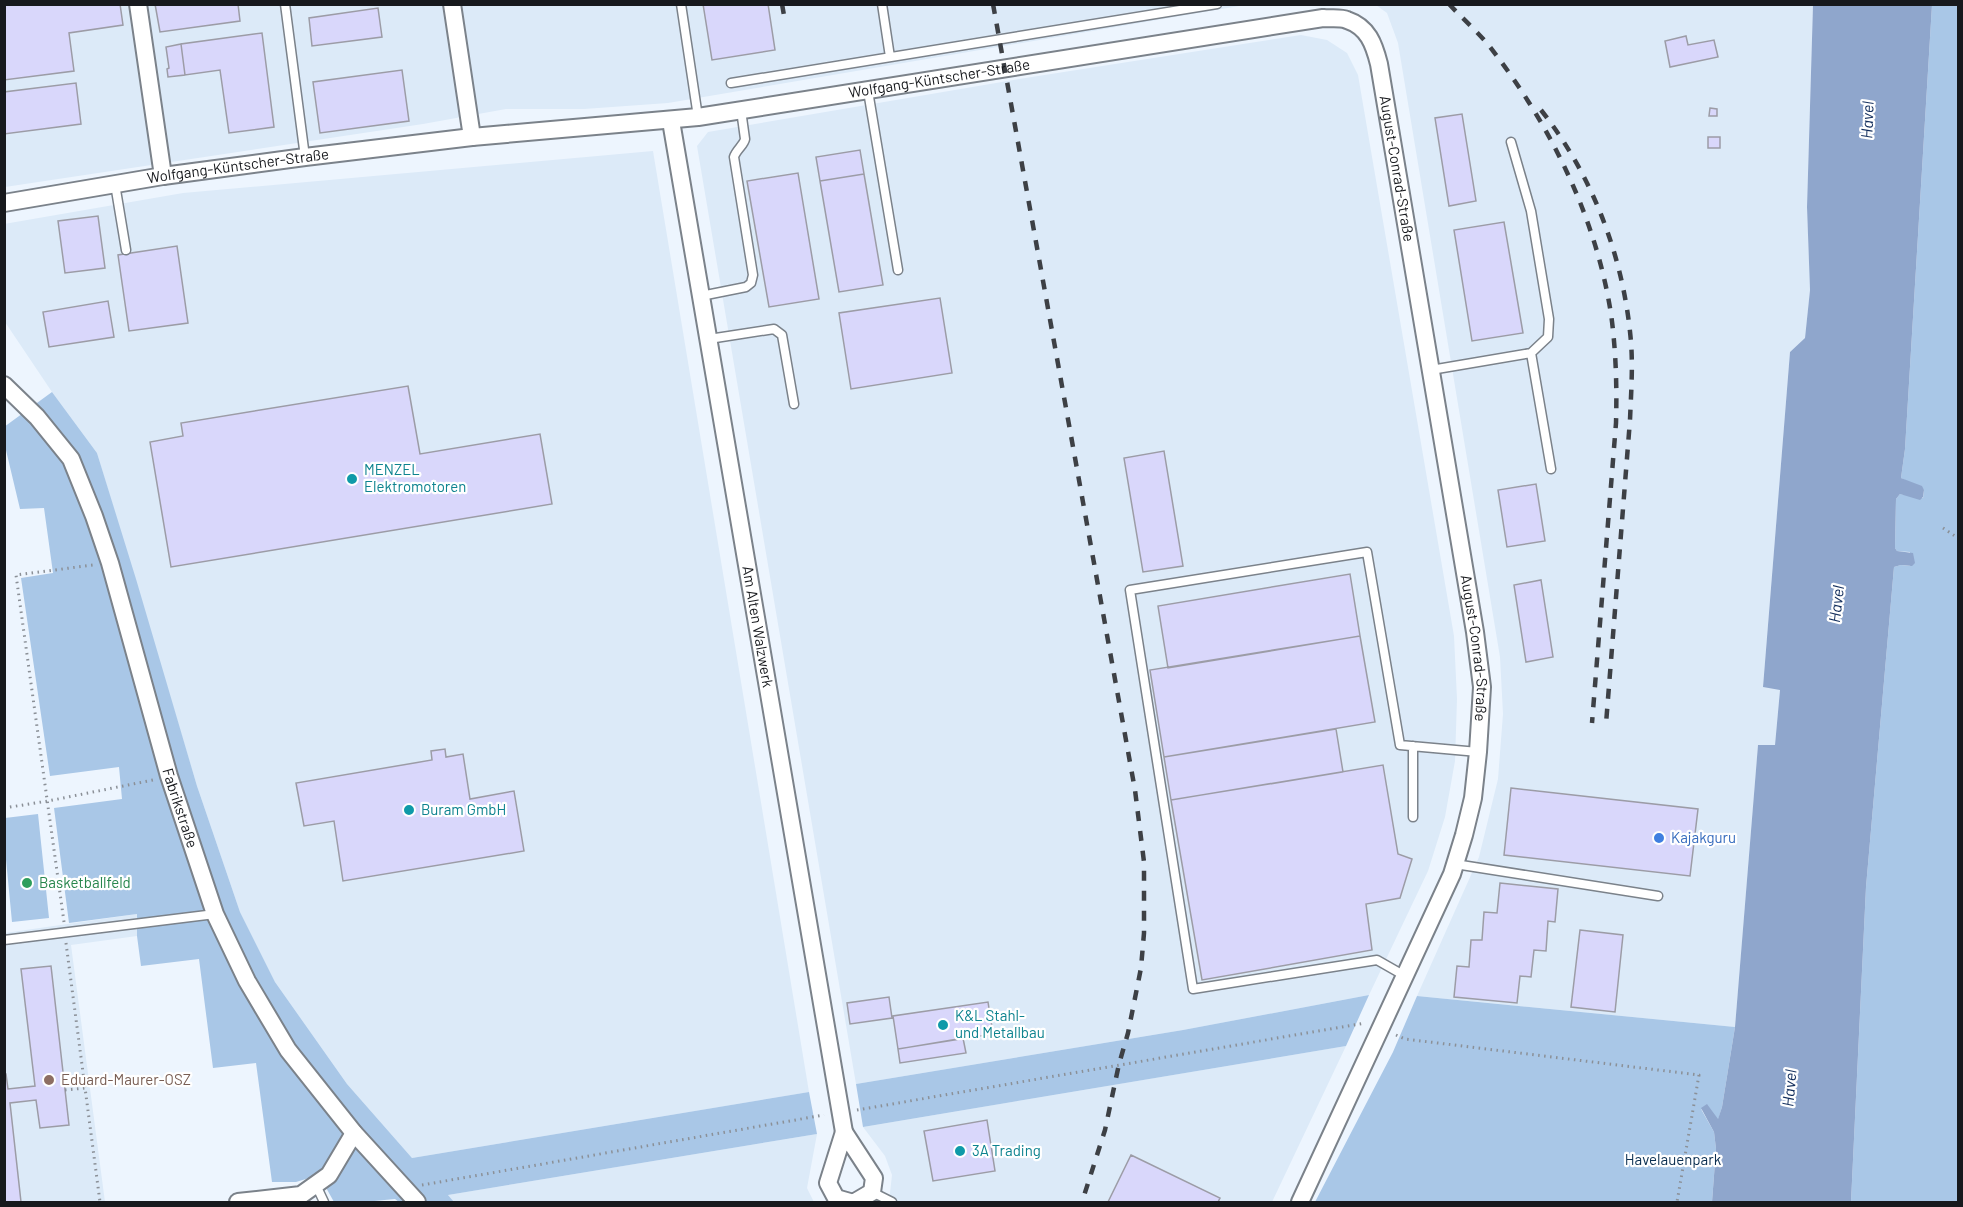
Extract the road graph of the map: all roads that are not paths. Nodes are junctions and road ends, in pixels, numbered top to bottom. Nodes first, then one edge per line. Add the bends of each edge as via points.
1 (138, 4) edge
2 (285, 4) edge
3 (452, 4) edge
4 (681, 4) edge
5 (882, 4) edge
6 (1217, 4) edge
7 (890, 57) junction
8 (1379, 64) joint
9 (730, 83) dead end
10 (868, 91) junction
11 (741, 110) junction
12 (698, 117) junction
13 (671, 121) junction
14 (472, 137) junction
15 (1511, 142) dead end
16 (305, 157) junction
17 (163, 176) junction
18 (116, 184) junction
19 (4, 203) edge
20 (126, 250) dead end
21 (898, 270) dead end
22 (701, 296) junction
23 (709, 339) junction
24 (1531, 353) junction
25 (1431, 370) junction
26 (4, 385) edge
27 (794, 404) dead end
28 (1551, 469) dead end
29 (1413, 746) junction
30 (1478, 752) junction
31 (1413, 817) dead end
32 (1455, 864) junction
33 (1658, 896) dead end
34 (215, 914) junction
35 (4, 940) edge
36 (1405, 976) junction
37 (354, 1132) junction
38 (844, 1132) junction
39 (316, 1185) junction
40 (872, 1192) junction
41 (238, 1203) edge
42 (324, 1203) edge
43 (417, 1203) edge
44 (850, 1203) edge
45 (855, 1203) edge
46 (892, 1203) edge
47 (1300, 1203) edge

1 - 17 street
2 - 16 lane
3 - 14 street
4 - 12 lane
5 - 7 lane
6 - 7 lane
7 - 9 lane
8 - 10 street, Wolfgang-Küntscher-Straße via 1374,44 1364,30 1346,19 1323,18
8 - 25 street, August-Conrad-Straße
10 - 11 street, Wolfgang-Küntscher-Straße
10 - 21 lane
11 - 12 street, Wolfgang-Küntscher-Straße
11 - 22 lane via 745,139 734,157 752,283
12 - 13 street, Wolfgang-Küntscher-Straße
13 - 14 street, Wolfgang-Küntscher-Straße
13 - 22 street, Am Alten Walzwerk
14 - 16 street, Wolfgang-Küntscher-Straße
15 - 24 lane via 1532,211 1549,319 1548,337
16 - 17 street, Wolfgang-Küntscher-Straße
17 - 18 street, Wolfgang-Küntscher-Straße
18 - 19 street, Wolfgang-Küntscher-Straße
18 - 20 lane
22 - 23 street, Am Alten Walzwerk
23 - 27 lane via 774,329 782,335
23 - 38 street, Am Alten Walzwerk
24 - 25 lane
24 - 28 lane
25 - 30 street, August-Conrad-Straße via 1482,687
26 - 34 street, Fabrikstraße via 37,417 70,459 94,516 169,776
29 - 30 lane
29 - 31 lane
29 - 36 lane via 1400,746 1367,552 1130,590 1193,989 1377,960
30 - 32 street, August-Conrad-Straße via 1473,798
32 - 33 lane
32 - 36 street, August-Conrad-Straße
34 - 35 lane
34 - 37 street, Fabrikstraße via 247,981 288,1050
36 - 47 street, August-Conrad-Straße
37 - 39 street via 329,1175
37 - 43 street, Fabrikstraße
38 - 40 street, Am Alten Walzwerk via 874,1178
38 - 44 street, Am Alten Walzwerk via 828,1183 836,1198
39 - 41 street via 301,1195
39 - 42 lane
40 - 45 street
40 - 46 lane

